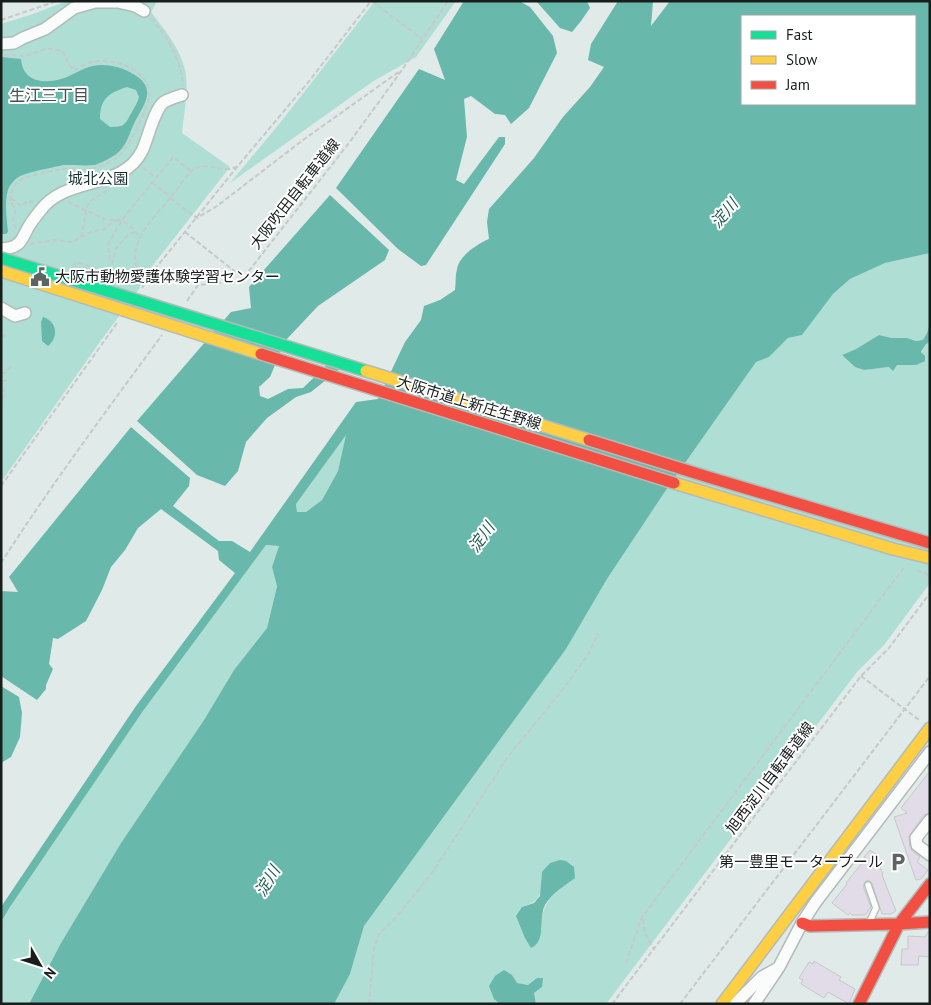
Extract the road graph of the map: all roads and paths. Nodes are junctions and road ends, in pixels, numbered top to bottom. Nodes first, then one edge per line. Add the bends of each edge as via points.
1 (57, 1) edge
2 (372, 1) edge
3 (448, 1) edge
4 (139, 6) edge
5 (1, 20) edge
6 (422, 39) junction
7 (1, 44) edge
8 (34, 47) dead end
9 (37, 52) junction
10 (1, 55) edge
11 (402, 70) junction
12 (182, 95) joint
13 (135, 162) junction
14 (237, 167) junction
15 (191, 171) junction
16 (122, 173) junction
17 (156, 178) junction
18 (152, 183) junction
19 (54, 197) junction
20 (170, 197) junction
21 (11, 198) junction
22 (43, 206) junction
23 (86, 210) junction
24 (197, 218) junction
25 (117, 220) junction
26 (122, 220) junction
27 (135, 232) junction
28 (185, 232) junction
29 (140, 236) junction
30 (80, 238) junction
31 (21, 240) junction
32 (3, 252) edge
33 (1, 267) edge
34 (1, 271) edge
35 (72, 272) dead end
36 (243, 278) junction
37 (147, 280) junction
38 (145, 283) junction
39 (142, 290) dead end
40 (187, 301) dead end
41 (1, 308) edge
42 (25, 313) dead end
43 (119, 320) dead end
44 (5, 335) dead end
45 (162, 335) dead end
46 (1, 338) edge
47 (12, 366) dead end
48 (1, 373) edge
49 (1, 380) edge
50 (10, 380) dead end
51 (3, 396) edge
52 (1, 404) edge
53 (1, 486) edge
54 (930, 543) edge
55 (930, 558) edge
56 (1, 563) edge
57 (905, 566) dead end
58 (918, 570) dead end
59 (930, 576) edge
60 (930, 593) edge
61 (598, 634) dead end
62 (861, 676) junction
63 (930, 676) edge
64 (904, 709) junction
65 (929, 728) edge
66 (930, 752) edge
67 (930, 820) edge
68 (930, 855) edge
69 (930, 884) edge
70 (868, 885) dead end
71 (642, 917) junction
72 (930, 922) edge
73 (802, 923) junction
74 (869, 924) junction
75 (899, 924) junction
76 (654, 949) junction
77 (626, 963) dead end
78 (779, 967) junction
79 (369, 1004) edge
80 (612, 1004) edge
81 (680, 1004) edge
82 (722, 1004) edge
83 (735, 1004) edge
84 (754, 1004) edge
85 (859, 1004) edge

1 - 5 path
2 - 6 path
2 - 14 path, 大阪吹田自転車道線
3 - 6 path, 大阪吹田自転車道線
4 - 7 street via 95,2 74,8 45,29 14,43
4 - 12 path via 160,28 174,51 181,70
6 - 11 path, 大阪吹田自転車道線
8 - 9 path
9 - 10 path via 26,56
9 - 21 path via 45,49 62,52 75,70 94,62 112,62 128,67 146,80 150,96 129,142 116,158 103,166 64,169 23,178 12,190
11 - 24 path, 大阪吹田自転車道線 via 303,140 218,206
11 - 36 path, 大阪吹田自転車道線
12 - 13 street via 162,104
13 - 16 street
13 - 17 path
14 - 15 path via 228,169 204,165
14 - 24 path, 大阪吹田自転車道線
15 - 17 path via 173,157
15 - 20 path
16 - 19 street via 71,188
16 - 23 path via 106,191 89,202
17 - 18 path
18 - 20 path
18 - 26 path
19 - 22 street
19 - 23 path
20 - 24 path
20 - 29 path
21 - 22 path via 21,206 28,201
21 - 31 path via 15,208 13,224
22 - 31 street
23 - 25 path via 107,220
23 - 30 path
24 - 28 path, 大阪吹田自転車道線
25 - 26 path
25 - 30 path
26 - 27 path
26 - 27 path via 108,244 110,262 116,248
27 - 29 path
28 - 36 path
28 - 37 path, 大阪吹田自転車道線
29 - 37 path via 136,262
30 - 31 path via 72,242 54,240 25,245
31 - 32 street
32 - 33 street
32 - 54 main road, 大阪市道上新庄生野線, bridge via 366,370
34 - 55 main road, 大阪市道上新庄生野線, bridge via 702,492
35 - 38 path via 76,262
36 - 40 path via 241,281 198,285
37 - 38 path, 大阪吹田自転車道線
38 - 39 path, 大阪吹田自転車道線
41 - 42 street via 15,316
43 - 53 path
44 - 46 path
45 - 56 path via 101,417
47 - 48 path
49 - 50 path
49 - 51 path
51 - 52 path
57 - 71 path
58 - 59 path
60 - 62 path, 旭西淀川自転車道線 via 889,648
61 - 79 path via 588,655 507,758 434,870 379,934 374,950
62 - 64 path
62 - 76 path, 旭西淀川自転車道線
63 - 64 path
64 - 65 path
64 - 81 path
65 - 82 main road
66 - 73 street
67 - 68 street via 916,838 917,845
69 - 75 main road
70 - 74 lane via 876,908
71 - 76 path
71 - 77 path
72 - 75 main road
73 - 74 main road via 810,926
73 - 78 street
74 - 75 main road
75 - 85 main road
76 - 80 path, 旭西淀川自転車道線
78 - 83 street via 762,976
78 - 84 street

